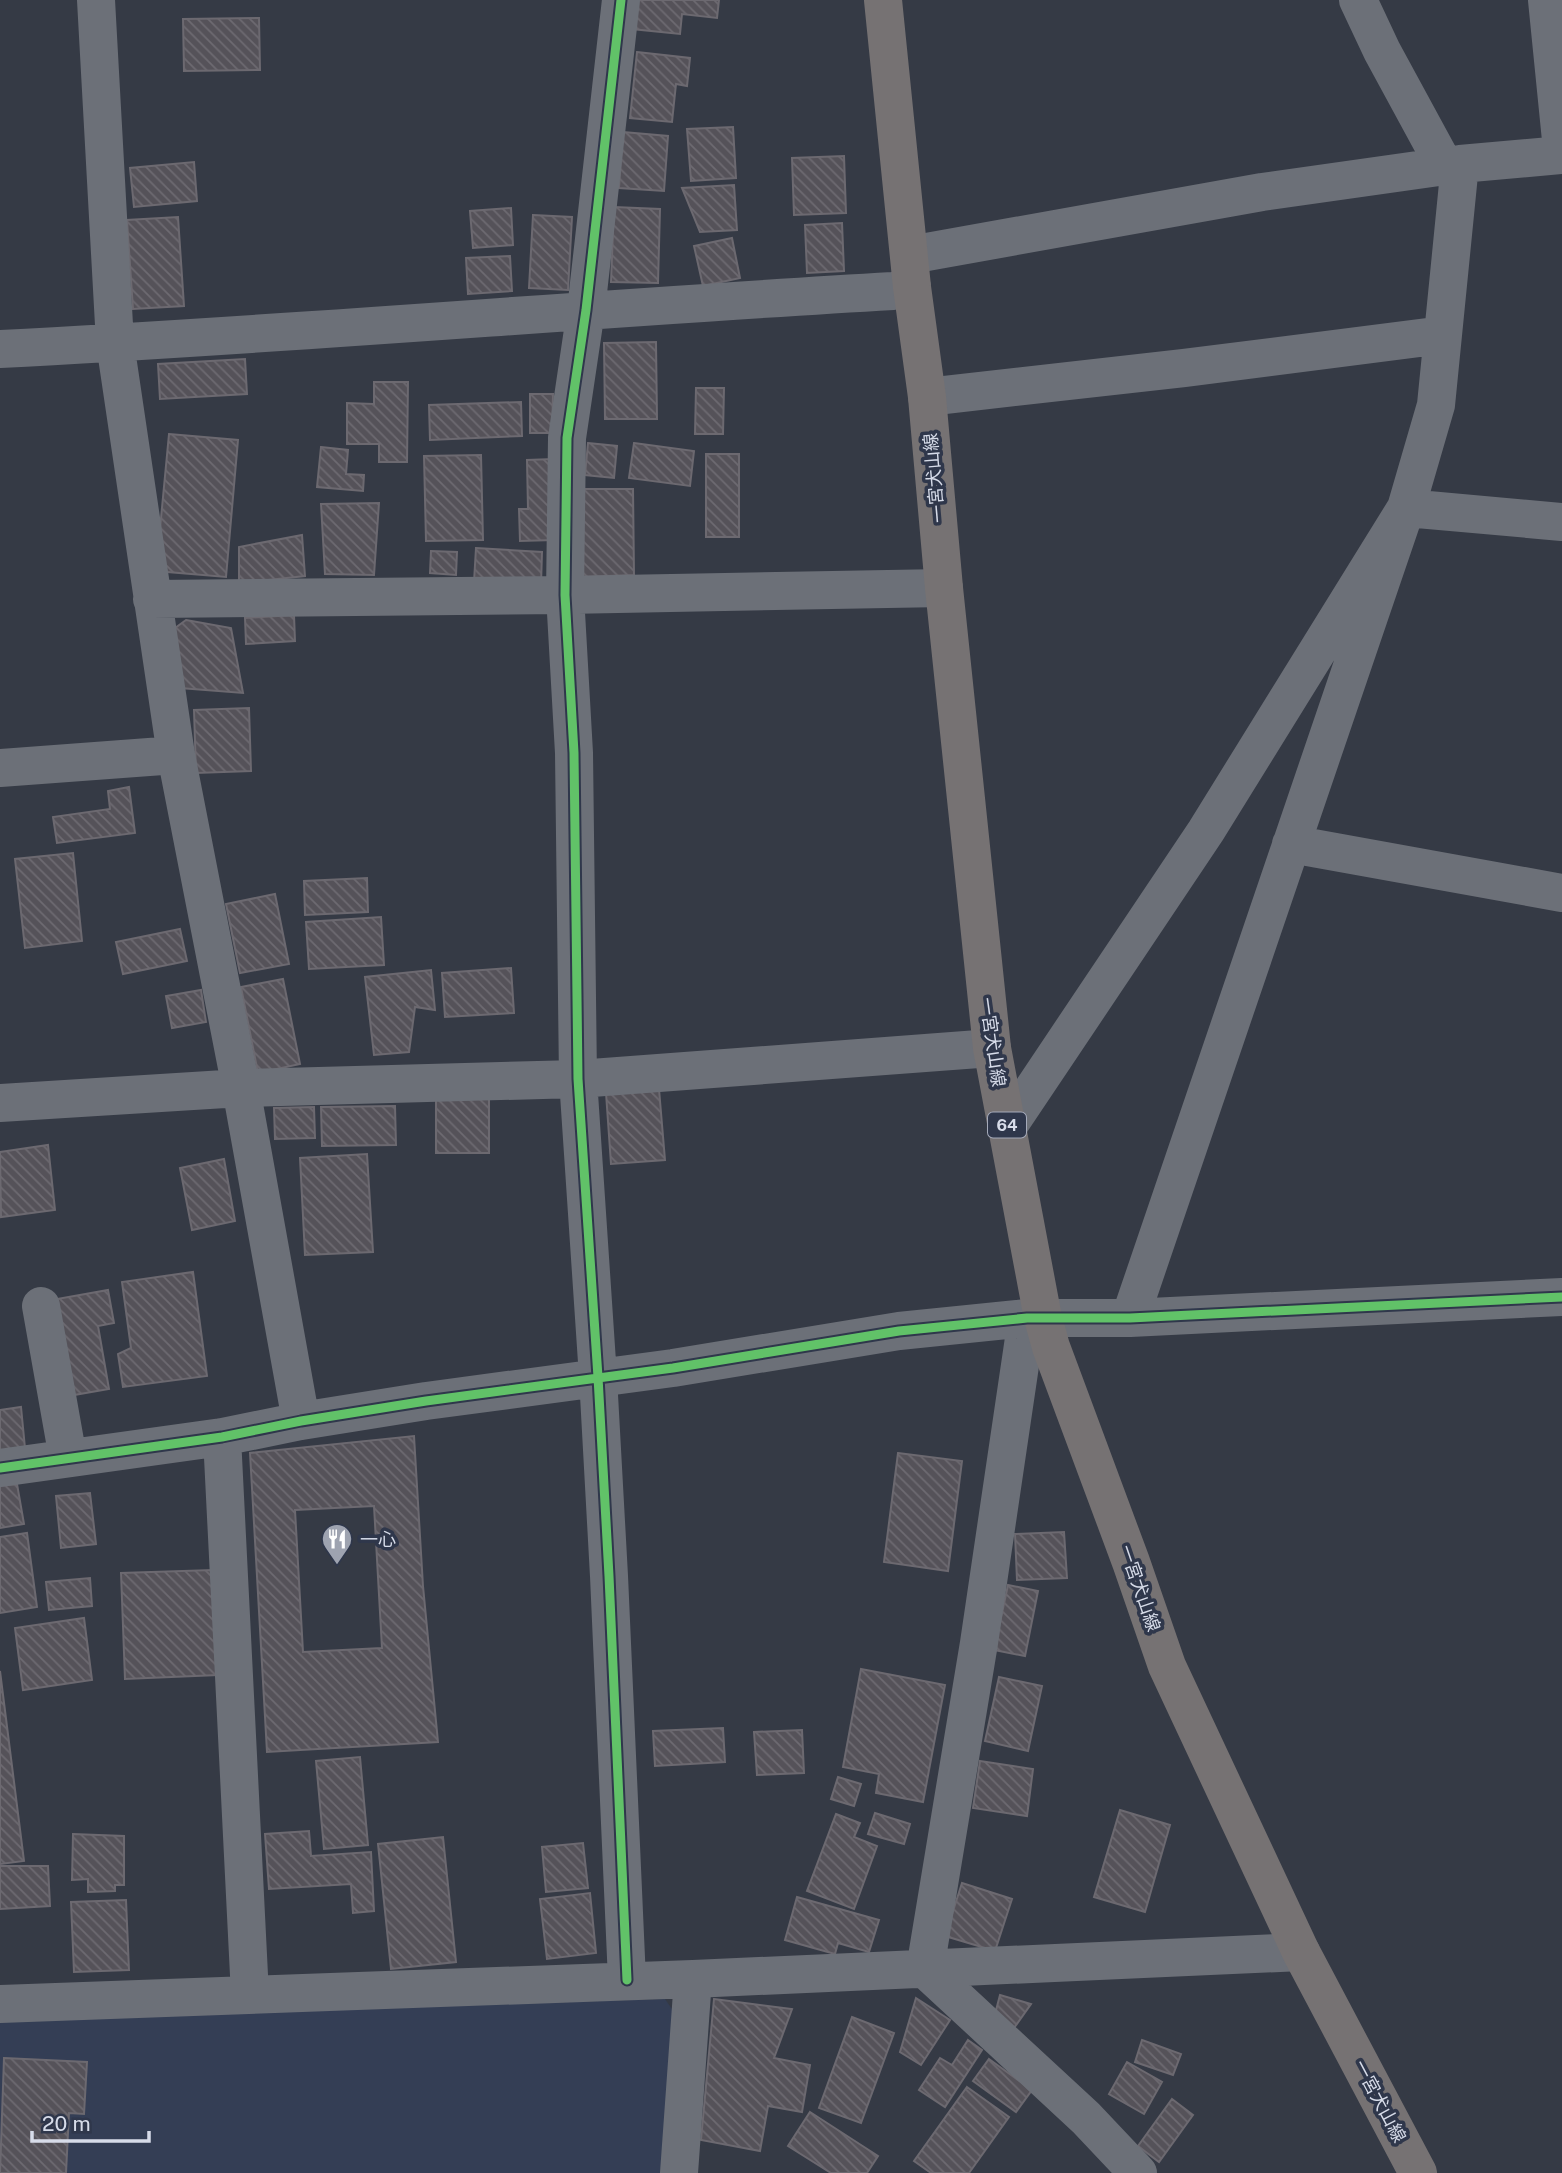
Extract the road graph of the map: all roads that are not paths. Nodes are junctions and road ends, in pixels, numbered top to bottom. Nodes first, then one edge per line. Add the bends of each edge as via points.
1 (96, 0) edge
2 (621, 0) edge
3 (883, 0) edge
4 (1358, 0) edge
5 (1547, 0) edge
6 (1562, 152) edge
7 (1453, 166) junction
8 (911, 271) junction
9 (586, 310) junction
10 (1443, 335) junction
11 (115, 343) junction
12 (0, 349) edge
13 (927, 397) junction
14 (1406, 509) junction
15 (1562, 522) edge
16 (944, 588) junction
17 (565, 595) junction
18 (152, 599) junction
19 (176, 755) junction
20 (0, 768) edge
21 (1291, 844) junction
22 (1562, 893) edge
23 (992, 1048) junction
24 (578, 1079) junction
25 (241, 1088) junction
26 (0, 1103) edge
27 (1007, 1128) junction
28 (1562, 1297) edge
29 (41, 1306) dead end
30 (1035, 1318) junction
31 (1130, 1318) junction
32 (598, 1377) junction
33 (301, 1421) junction
34 (222, 1437) junction
35 (68, 1458) junction
36 (0, 1468) edge
37 (1301, 1952) junction
38 (925, 1969) junction
39 (693, 1979) junction
40 (627, 1980) junction
41 (250, 1995) junction
42 (0, 2004) edge
43 (679, 2173) edge
44 (1138, 2173) edge
45 (1418, 2173) edge

1 - 11 street
2 - 9 street
3 - 8 main road, 一宮犬山線 / 64
4 - 7 street via 1382,51
5 - 6 street
6 - 7 street
7 - 8 street via 1262,192
7 - 10 street
8 - 9 street via 893,291
8 - 13 main road, 一宮犬山線 / 64
9 - 11 street
9 - 17 street via 567,438
10 - 13 street
10 - 14 street via 1436,405
11 - 12 street
11 - 18 street
13 - 16 main road, 一宮犬山線 / 64
14 - 15 street
14 - 21 street
14 - 27 street via 1206,831
16 - 17 street
16 - 23 main road, 一宮犬山線 / 64
17 - 18 street
17 - 24 street via 573,753
18 - 19 street
19 - 20 street
19 - 25 street
21 - 22 street
21 - 31 street
23 - 24 street
23 - 27 main road, 一宮犬山線 / 64
24 - 25 street
24 - 32 street
25 - 26 street
25 - 33 street
27 - 30 main road, 一宮犬山線 / 64
28 - 31 street
29 - 35 street
30 - 31 street
30 - 32 street via 899,1331
30 - 37 main road, 一宮犬山線 / 64 via 1051,1347 1167,1666
30 - 38 street
32 - 33 street
32 - 40 street
33 - 34 street
34 - 35 street
34 - 41 street
35 - 36 street
37 - 38 street
37 - 45 main road, 一宮犬山線 / 64
38 - 39 street
38 - 44 street via 1086,2118
39 - 40 street
39 - 43 street
40 - 41 street
41 - 42 street

